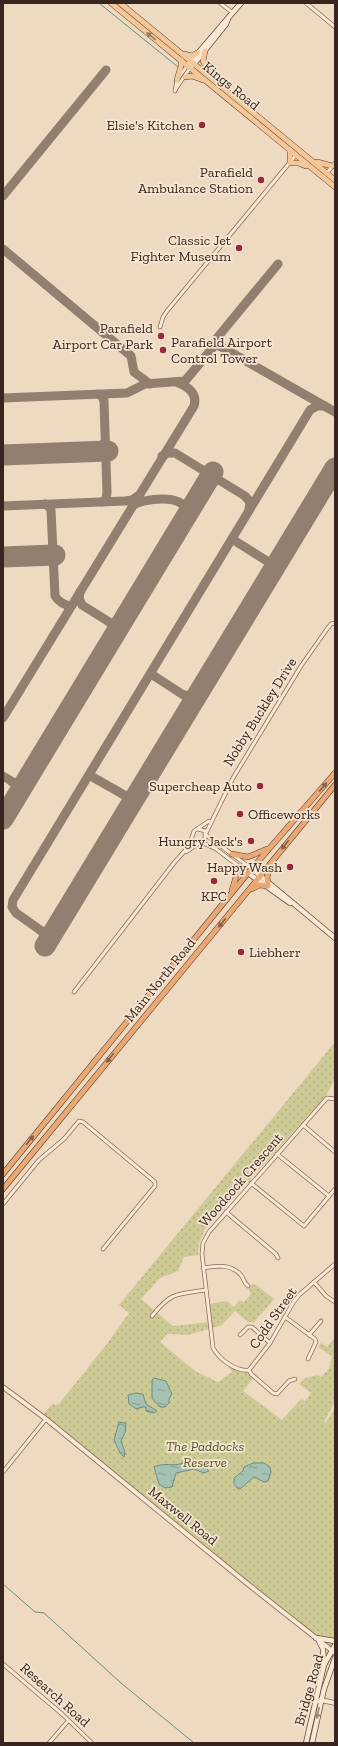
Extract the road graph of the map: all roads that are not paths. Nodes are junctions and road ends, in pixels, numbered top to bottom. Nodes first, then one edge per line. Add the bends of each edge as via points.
1 (111, 3) edge
2 (120, 3) edge
3 (220, 3) edge
4 (241, 3) edge
5 (306, 3) edge
6 (233, 13) junction
7 (228, 19) junction
8 (335, 27) edge
9 (204, 51) junction
10 (181, 53) junction
11 (197, 53) junction
12 (181, 60) junction
13 (191, 65) junction
14 (185, 76) junction
15 (177, 80) junction
16 (206, 80) junction
17 (214, 81) junction
18 (290, 150) junction
19 (300, 154) junction
20 (290, 164) junction
21 (334, 165) edge
22 (316, 171) junction
23 (325, 175) junction
24 (335, 180) edge
25 (335, 187) edge
26 (160, 327) dead end
27 (335, 623) edge
28 (335, 773) edge
29 (335, 785) edge
30 (211, 819) junction
31 (198, 829) junction
32 (206, 834) junction
33 (193, 838) junction
34 (201, 842) junction
35 (270, 848) junction
36 (232, 854) junction
37 (181, 856) junction
38 (273, 860) junction
39 (239, 866) junction
40 (252, 869) junction
41 (248, 873) junction
42 (259, 877) junction
43 (268, 884) junction
44 (247, 893) junction
45 (230, 895) junction
46 (335, 938) edge
47 (74, 992) dead end
48 (335, 1099) edge
49 (303, 1125) junction
50 (335, 1152) edge
51 (277, 1154) junction
52 (3, 1174) edge
53 (252, 1183) junction
54 (3, 1189) edge
55 (335, 1189) edge
56 (329, 1196) junction
57 (3, 1204) edge
58 (226, 1212) junction
59 (103, 1249) dead end
60 (278, 1258) dead end
61 (335, 1264) edge
62 (203, 1268) junction
63 (314, 1282) junction
64 (248, 1286) dead end
65 (206, 1290) junction
66 (335, 1302) edge
67 (152, 1316) dead end
68 (285, 1317) junction
69 (322, 1321) dead end
70 (240, 1335) dead end
71 (309, 1335) junction
72 (270, 1343) junction
73 (308, 1359) dead end
74 (249, 1370) junction
75 (295, 1379) dead end
76 (3, 1386) edge
77 (46, 1419) junction
78 (3, 1472) edge
79 (318, 1640) junction
80 (335, 1641) edge
81 (335, 1645) edge
82 (333, 1652) edge
83 (335, 1658) edge
84 (3, 1664) edge
85 (324, 1665) junction
86 (321, 1700) junction
87 (315, 1702) junction
88 (335, 1703) edge
89 (68, 1721) junction
90 (49, 1743) edge
91 (92, 1743) edge
92 (306, 1743) edge
93 (312, 1743) edge

12 -> 1 main road, Kings Road
2 - 10 main road, Kings Road
3 - 6 street
4 - 6 main road
5 - 8 street
6 - 7 main road
7 - 9 main road
7 - 11 main road
9 - 13 main road
9 - 17 main road via 204,65
10 - 11 main road via 191,56
10 - 13 main road, Kings Road
11 - 13 main road
12 - 13 main road, Kings Road
12 - 15 main road
13 - 14 street
13 - 15 street
13 - 16 main road, Kings Road
13 - 17 main road, Kings Road
14 - 15 street via 175,90
14 - 16 main road
16 - 18 main road, Kings Road
17 - 19 main road, Kings Road
18 - 19 main road, Kings Road
18 - 20 main road
19 - 20 street
19 - 21 main road via 319,164
19 - 22 main road, Kings Road
19 - 23 main road, Kings Road
20 - 22 main road via 298,163
20 - 26 street via 167,311
21 - 23 street
22 - 23 main road, Kings Road
23 - 24 main road, Kings Road
23 - 25 main road, Kings Road
27 - 30 street, Nobby Buckley Drive via 327,629 301,666 232,778
35 -> 28 highway, Main North Road
29 -> 38 highway, Main North Road
30 - 31 street, Nobby Buckley Drive
30 - 32 street, Nobby Buckley Drive
31 - 32 street via 204,830
31 - 33 street via 193,832
32 - 34 street
32 - 36 street
33 - 34 street
33 - 37 street
34 - 37 street
34 - 39 street via 216,849
35 - 36 highway via 248,857
35 - 40 highway, Main North Road
36 - 40 street
37 - 47 street
38 - 42 highway, Main North Road
38 - 43 highway via 268,873
39 - 41 street
39 - 45 highway
40 - 41 highway, Main North Road
40 - 42 main road
41 - 42 main road
41 - 45 highway, Main North Road
42 - 43 main road
42 - 44 highway, Main North Road
43 - 44 highway via 259,885
43 - 46 main road
44 -> 54 highway, Main North Road
52 -> 45 highway, Main North Road
48 - 49 street, Woodcock Crescent via 327,1098
49 - 50 street
49 - 51 street, Woodcock Crescent
51 - 53 street, Woodcock Crescent
51 - 56 street
53 - 56 street via 304,1226
53 - 58 street, Woodcock Crescent
55 - 56 street
57 - 59 street via 39,1160 64,1139 75,1125 83,1122 155,1182 155,1186
58 - 60 street
58 - 62 street, Woodcock Crescent via 203,1243
61 - 63 street, Codd Street
62 - 64 street via 232,1268
62 - 65 street, Woodcock Crescent
63 - 66 street
63 - 68 street, Codd Street via 299,1295
65 - 67 street via 177,1294 168,1298
65 - 74 street, Woodcock Crescent via 212,1343 216,1353 224,1362 244,1371
68 - 71 street
68 - 72 street, Codd Street
69 - 71 street
70 - 72 street via 248,1327 252,1327
71 - 73 street via 316,1342
72 - 74 street, Codd Street
74 - 75 street via 250,1374 277,1394 289,1381
76 - 77 street, Maxwell Road
77 - 78 street
77 - 79 street, Maxwell Road
79 - 80 main road
79 - 82 street, Maxwell Road
79 - 85 main road via 323,1650
81 - 82 main road, Bridge Road
82 - 85 main road, Bridge Road
83 - 86 main road, Bridge Road
84 - 89 street, Research Road
85 - 87 main road, Bridge Road
86 - 87 street
86 - 88 street
86 -> 93 main road, Bridge Road
87 - 92 main road, Bridge Road
89 - 90 street
89 - 91 street, Research Road

